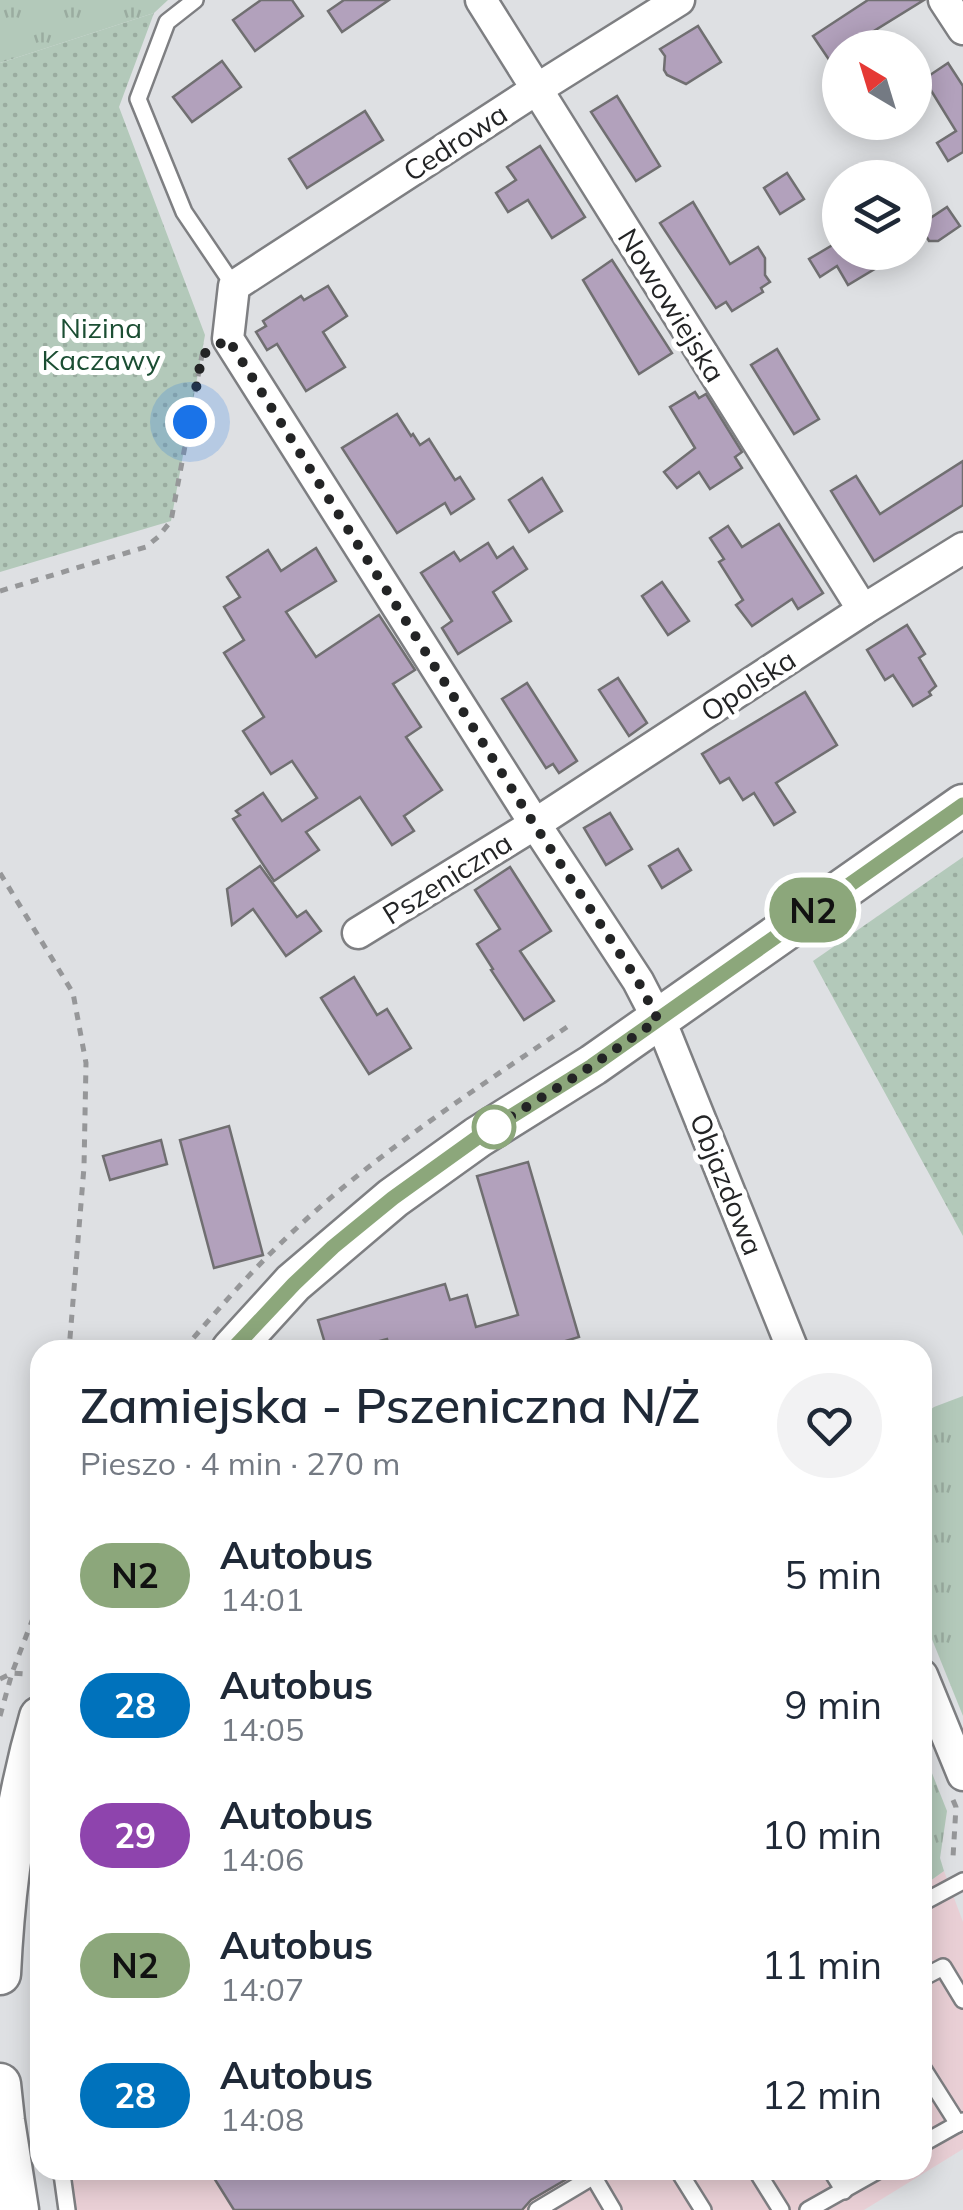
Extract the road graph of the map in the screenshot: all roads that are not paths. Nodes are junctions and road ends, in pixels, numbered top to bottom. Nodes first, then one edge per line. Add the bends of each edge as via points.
1 (195, 0) edge
2 (480, 0) edge
3 (679, 0) edge
4 (944, 0) edge
5 (963, 29) edge
6 (536, 89) junction
7 (234, 286) junction
8 (963, 548) edge
9 (863, 610) junction
10 (963, 805) edge
11 (534, 824) junction
12 (358, 933) dead end
13 (658, 1020) junction
14 (241, 1340) edge
15 (789, 1340) edge
16 (932, 1707) edge
17 (30, 1755) edge
18 (956, 1783) edge
19 (963, 1881) edge
20 (932, 1898) edge
21 (932, 1973) edge
22 (0, 1974) edge
23 (963, 2000) edge
24 (932, 2081) edge
25 (0, 2084) edge
26 (960, 2122) edge
27 (932, 2138) edge
28 (63, 2180) edge
29 (586, 2180) edge
30 (601, 2180) edge
31 (684, 2180) edge
32 (762, 2180) edge
33 (837, 2180) edge
34 (862, 2180) edge
35 (844, 2191) junction
36 (18, 2210) edge
37 (68, 2210) edge
38 (537, 2210) edge
39 (613, 2210) edge
40 (703, 2210) edge
41 (780, 2210) edge
42 (808, 2210) edge

1 - 7 lane via 167,22 138,99 184,212
2 - 6 street, Nowowiejska
3 - 6 street, Cedrowa
4 - 5 street
6 - 7 street, Cedrowa
6 - 9 street, Nowowiejska
7 - 11 street, Pszeniczna via 228,339
8 - 9 street, Opolska
9 - 11 street, Opolska
10 - 13 street
11 - 12 street, Pszeniczna
11 - 13 street, Pszeniczna
13 - 14 street via 393,1198 333,1247
13 - 15 street, Objazdowa
16 - 18 street
17 - 22 street via 7,1886
19 - 20 lane
21 - 23 lane via 943,1967
24 - 26 lane
25 - 36 street
26 - 27 lane
28 - 37 lane
29 - 38 lane
30 - 39 lane
31 - 40 lane
32 - 41 lane
33 - 35 lane
34 - 35 lane
35 - 42 lane

